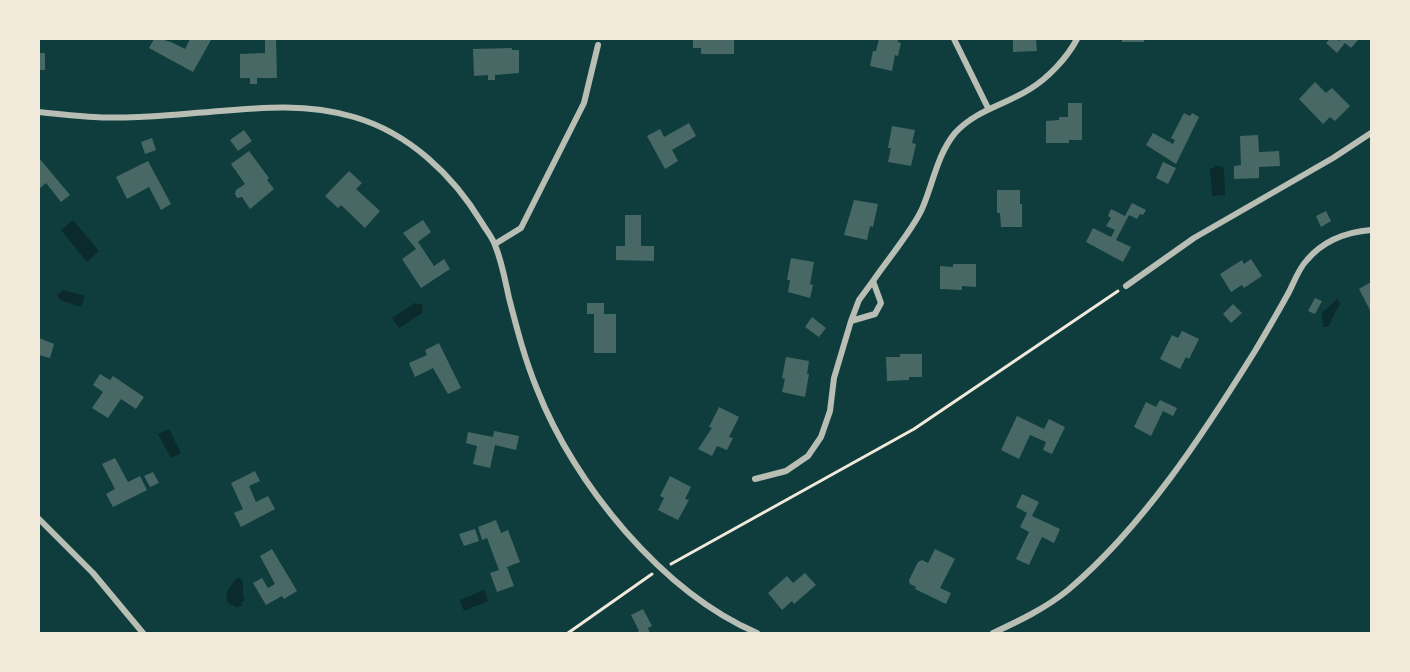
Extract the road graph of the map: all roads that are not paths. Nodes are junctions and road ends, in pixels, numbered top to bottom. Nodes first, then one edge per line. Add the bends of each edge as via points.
1 (954, 39) edge
2 (1077, 39) edge
3 (598, 45) dead end
4 (988, 108) junction
5 (39, 112) edge
6 (1371, 133) edge
7 (1371, 230) edge
8 (495, 244) junction
9 (873, 281) junction
10 (1126, 286) road end
11 (851, 321) junction
12 (755, 479) dead end
13 (39, 519) edge
14 (143, 633) edge
15 (757, 633) edge
16 (993, 633) edge

1 - 4 street
2 - 4 street via 1071,50 1031,89
3 - 8 street via 584,103 521,228
4 - 9 street via 956,133 942,154 921,211
5 - 8 street via 96,117 274,106 315,108 355,117 396,135 434,164 458,188
6 - 10 street via 1194,238
7 - 16 street via 1341,236 1305,261 1215,416 1120,538 1067,590
8 - 15 street via 537,391 588,486 662,569 709,608
9 - 11 street via 859,300
9 - 11 street via 881,303 875,314
11 - 12 street via 821,437 808,456 786,471
13 - 14 street via 93,573

